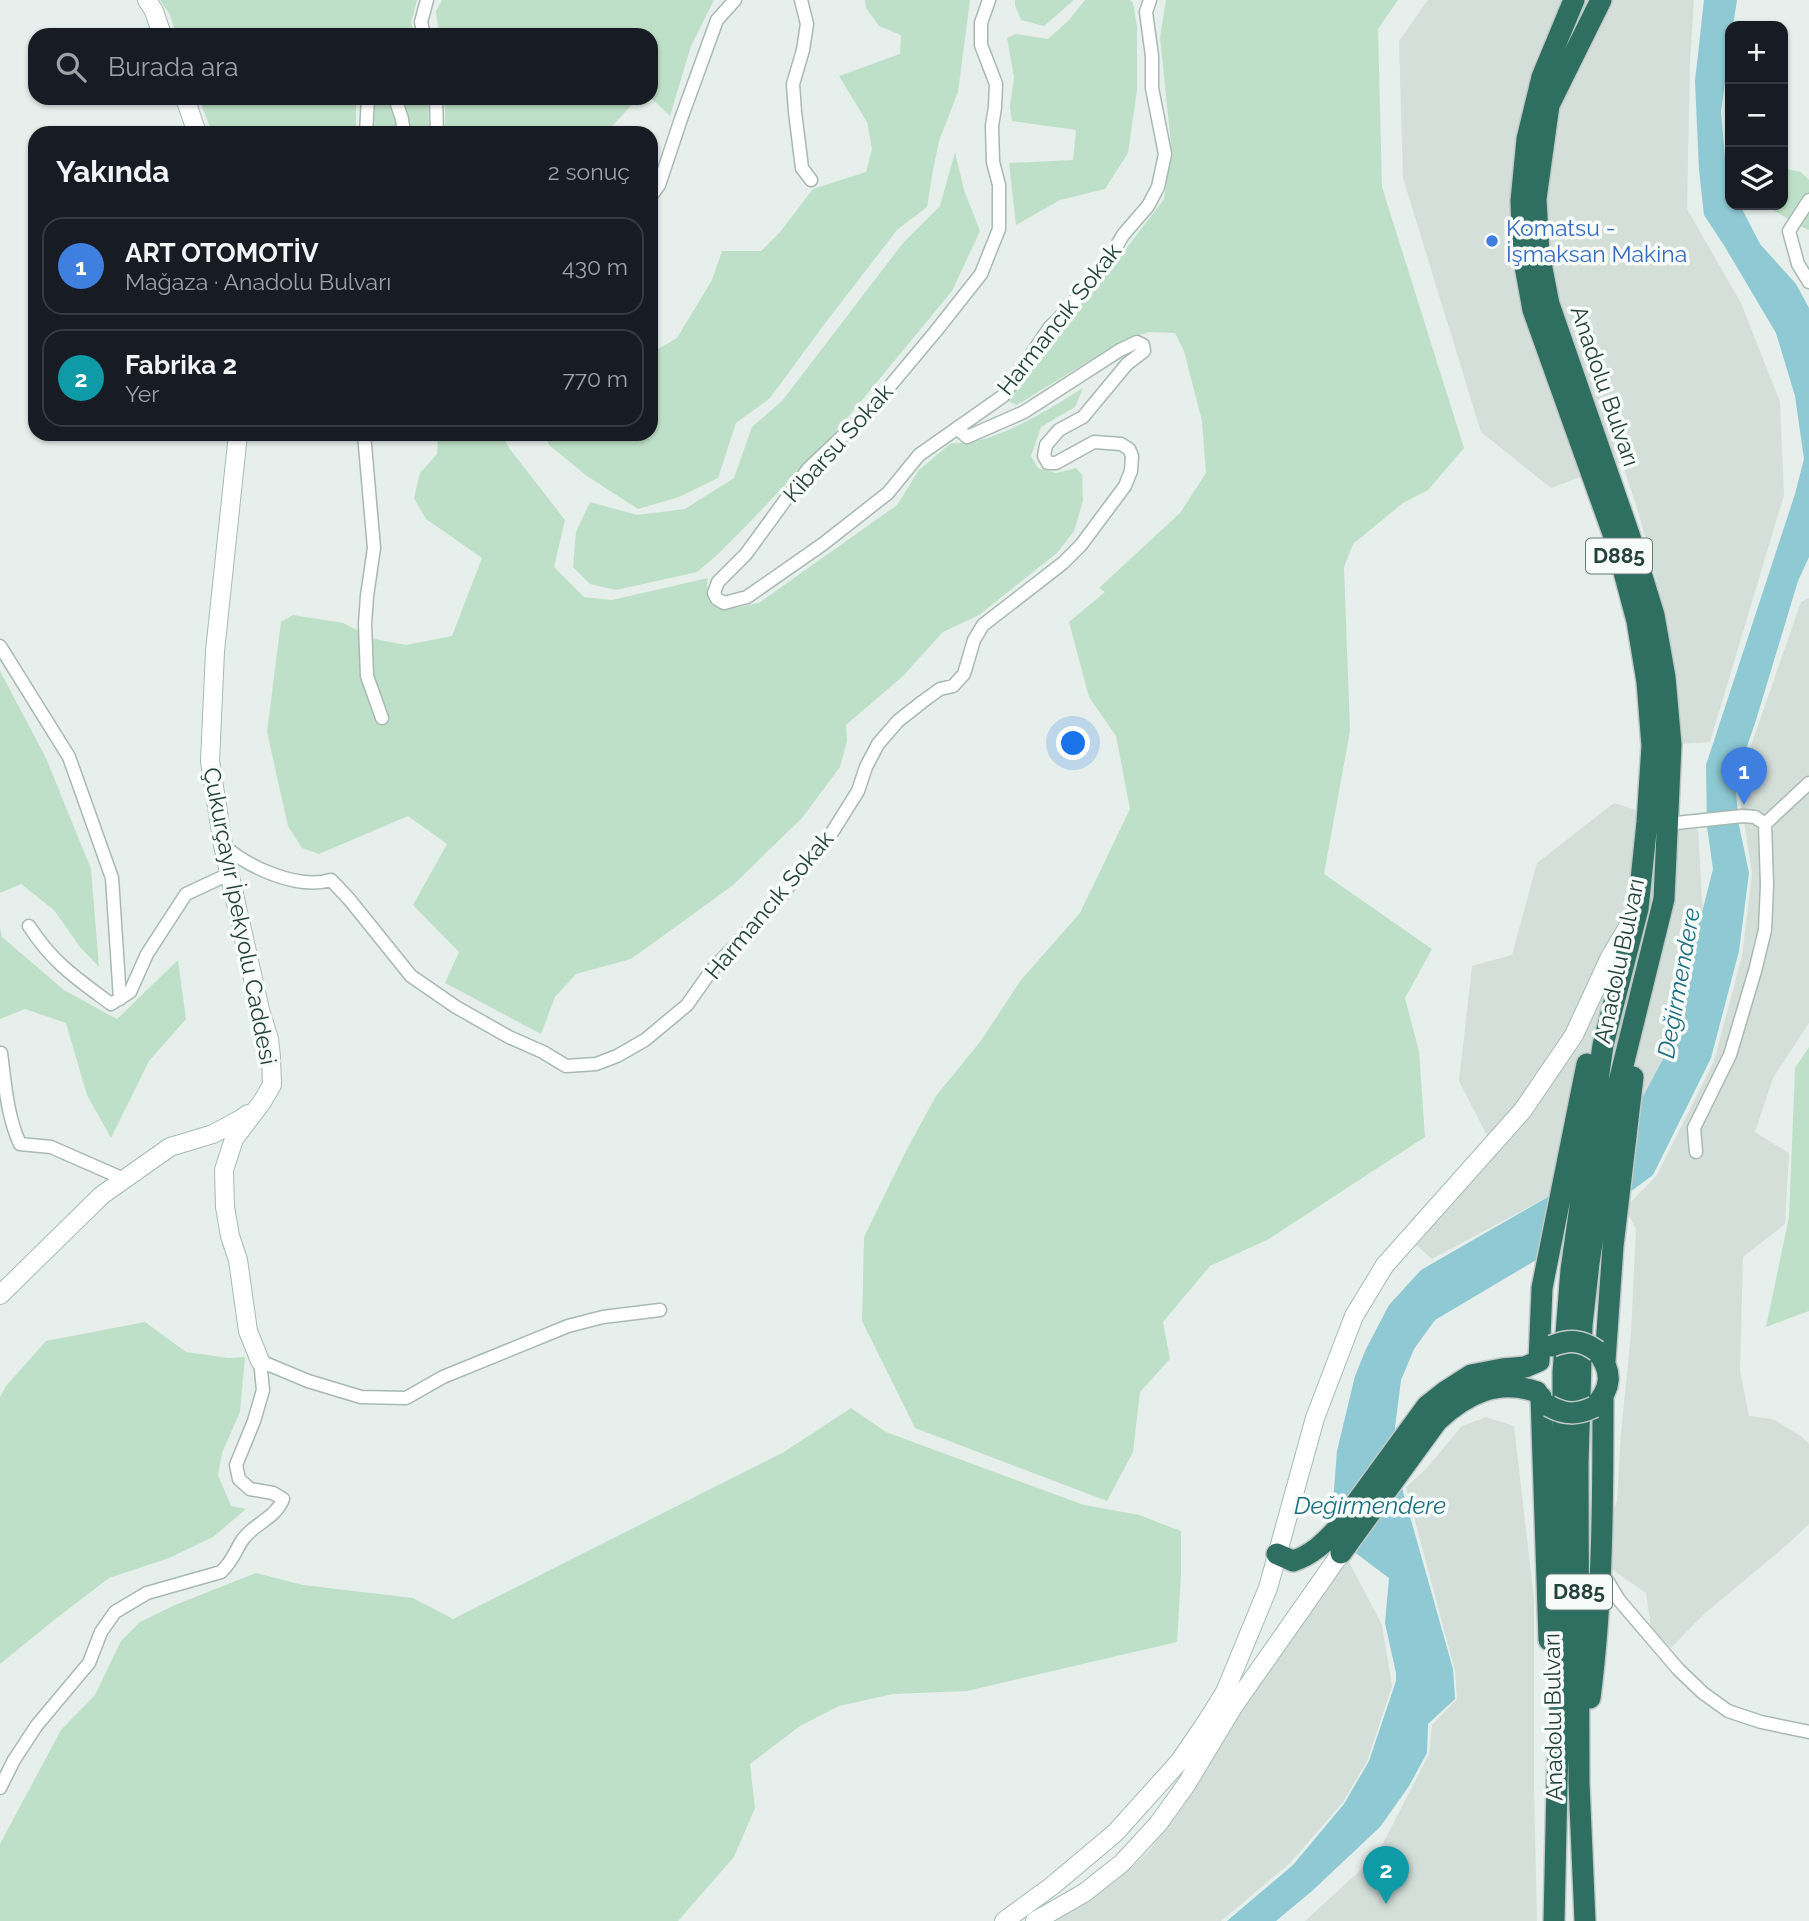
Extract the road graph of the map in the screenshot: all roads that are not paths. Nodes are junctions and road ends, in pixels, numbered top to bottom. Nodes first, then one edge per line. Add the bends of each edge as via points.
1 (147, 0) edge
2 (427, 0) edge
3 (735, 0) edge
4 (801, 0) edge
5 (989, 0) edge
6 (1150, 0) edge
7 (1574, 0) edge
8 (1601, 0) edge
9 (160, 28) edge
10 (422, 28) edge
11 (187, 105) edge
12 (368, 105) edge
13 (397, 105) edge
14 (436, 105) edge
15 (195, 126) edge
16 (366, 126) edge
17 (403, 126) edge
18 (437, 126) edge
19 (811, 180) dead end
20 (658, 186) edge
21 (1809, 200) edge
22 (1809, 282) edge
23 (957, 428) junction
24 (237, 441) edge
25 (365, 441) edge
26 (0, 646) edge
27 (382, 718) dead end
28 (1809, 783) edge
29 (1666, 824) junction
30 (1765, 824) junction
31 (223, 845) junction
32 (229, 874) junction
33 (1638, 909) junction
34 (29, 926) dead end
35 (120, 999) junction
36 (1, 1053) edge
37 (262, 1102) junction
38 (1621, 1103) junction
39 (1696, 1152) dead end
40 (124, 1179) junction
41 (1580, 1267) junction
42 (0, 1295) edge
43 (660, 1310) dead end
44 (1546, 1354) junction
45 (1601, 1356) junction
46 (260, 1361) junction
47 (1542, 1398) junction
48 (1598, 1402) junction
49 (1603, 1503) junction
50 (1277, 1554) junction
51 (1332, 1554) junction
52 (1809, 1732) edge
53 (1557, 1783) junction
54 (1579, 1783) junction
55 (0, 1788) edge
56 (1004, 1921) edge
57 (1035, 1921) edge
58 (1554, 1921) edge
59 (1585, 1921) edge

1 - 9 street
2 - 10 street
3 - 20 street via 717,20
4 - 19 street via 807,24 793,85 802,168
5 - 23 street, Kibarsu Sokak via 981,23 981,45 996,84 992,126 999,229 981,274 870,410 808,469 746,554 718,582 714,593 718,599 724,603 747,597 823,544 888,493 919,455
6 - 23 street, Harmancık Sokak via 1146,12 1152,88 1165,154 1158,187 1105,266 1051,327 1003,396
7 - 33 highway, Anadolu Bulvarı / D885 via 1542,77 1527,139 1521,201 1523,255 1533,310 1616,542 1637,621 1652,746
8 - 29 highway, Anadolu Bulvarı / D885 via 1549,106 1536,199 1539,253 1549,304 1654,615 1671,745
11 - 15 street
12 - 16 street
13 - 17 street
14 - 18 street
21 - 22 street via 1789,231 1798,264
23 - 31 street, Harmancık Sokak via 967,437 1024,412 1120,350 1137,342 1143,345 1144,351 1126,364 1083,417 1059,430 1046,445 1048,463 1094,443 1121,444 1129,449 1131,471 1104,516 1063,564 983,625 964,674 953,686 940,688 898,721 878,744 858,791 832,831 687,1005 645,1040 617,1056 596,1064 566,1066 509,1037 411,976 331,880 298,883 263,871
24 - 31 street, Çukurçayır İpekyolu Caddesi via 215,651 210,761
25 - 27 street via 374,548 365,624 367,676
26 - 35 street via 69,757 111,878
28 - 30 street
29 - 30 street via 1743,816
29 - 38 highway, Anadolu Bulvarı / D885 via 1664,899
30 - 39 street via 1765,930 1730,1055 1694,1128
31 - 32 street, Çukurçayır İpekyolu Caddesi
32 - 35 street via 186,894 147,954 130,992
32 - 37 street, Çukurçayır İpekyolu Caddesi via 269,1039 272,1085
33 - 41 highway, Anadolu Bulvarı / D885 via 1604,1045 1590,1126
33 - 44 highway via 1591,1043 1542,1288
33 - 50 street, Anadolu Bulvarı via 1574,1035 1523,1110 1385,1265 1354,1316 1315,1418
34 - 35 street via 65,971 111,1004
36 - 40 street via 11,1119 20,1144 51,1147
37 - 40 street via 242,1119 212,1134 170,1147
37 - 46 street via 234,1139 224,1170 230,1236 248,1331
38 - 41 highway, Anadolu Bulvarı / D885
38 - 45 highway
40 - 42 street
41 - 53 highway, Anadolu Bulvarı / D885 via 1563,1372 1563,1632
41 - 54 highway, Anadolu Bulvarı / D885
43 - 46 street via 568,1326 443,1377 406,1398 361,1397
44 - 45 highway, bridge via 1563,1342 1574,1341 1587,1344
44 - 47 highway via 1535,1375
44 - 51 highway via 1525,1367 1471,1375 1427,1406 1338,1528
45 - 48 highway via 1609,1373 1608,1386
46 - 55 street via 263,1390 236,1465 239,1479 250,1489 284,1499 279,1509 243,1540 221,1572 147,1593 115,1612 89,1663 37,1725
47 - 48 highway, bridge via 1559,1412 1570,1414
47 - 51 highway via 1527,1389 1508,1387 1489,1389 1454,1405
47 - 53 highway via 1550,1703
48 - 49 highway
49 - 52 street via 1604,1575 1619,1600 1678,1669 1728,1711
49 - 54 highway via 1596,1637
50 - 51 highway via 1293,1561
50 - 56 street, Anadolu Bulvarı via 1268,1588 1224,1692 1179,1762 1115,1833
51 - 57 street via 1158,1824 1122,1863 1084,1893
53 - 58 highway, Anadolu Bulvarı / D885
54 - 59 highway, Anadolu Bulvarı / D885

